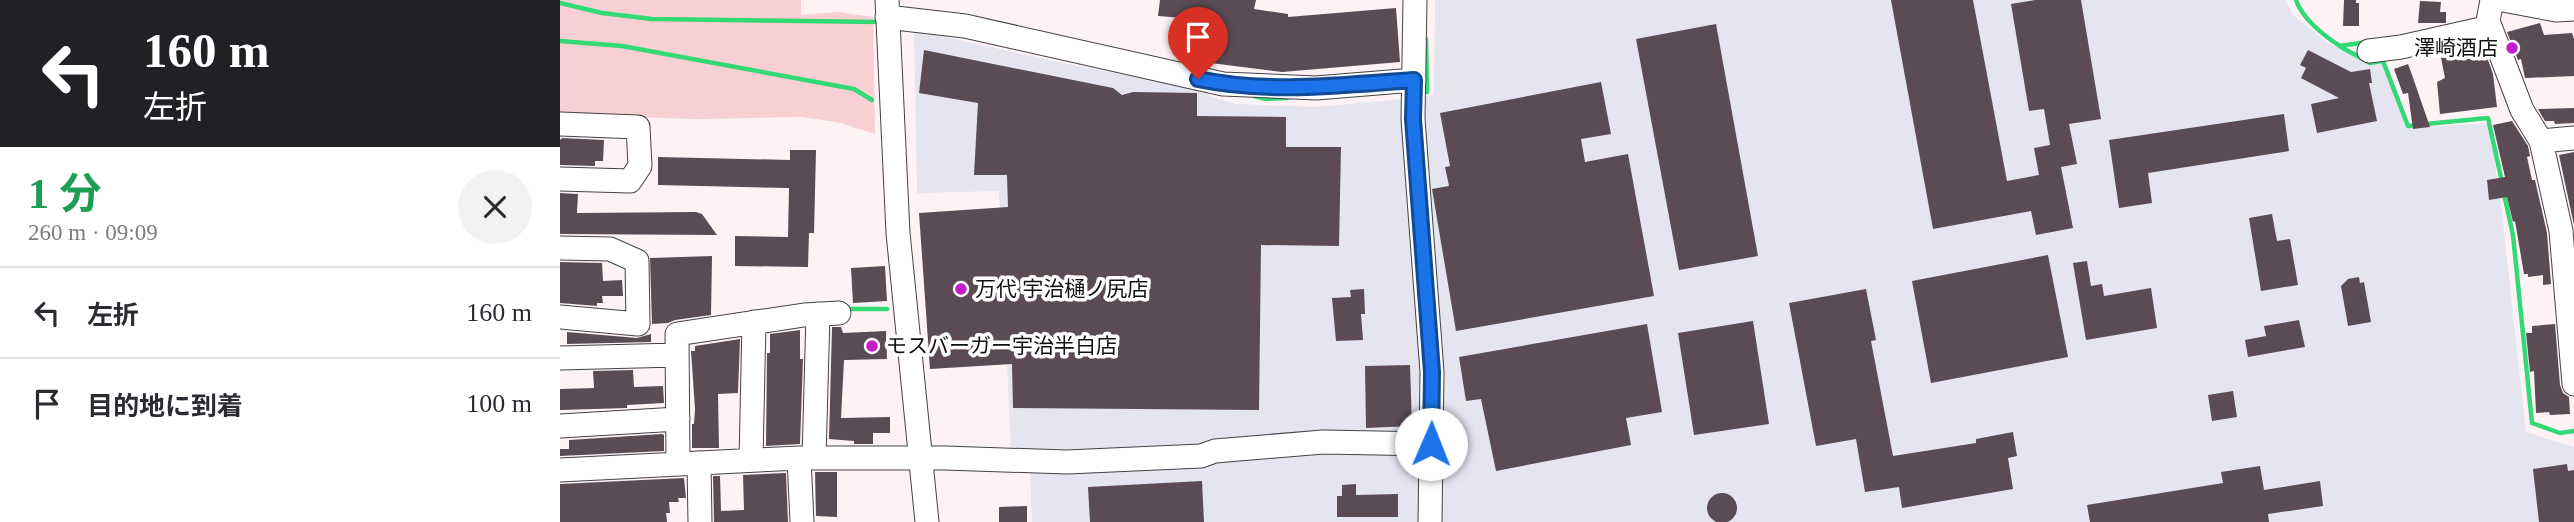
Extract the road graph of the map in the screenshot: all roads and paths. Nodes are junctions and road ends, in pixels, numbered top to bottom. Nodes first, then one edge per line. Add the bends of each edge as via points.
1 (1415, 0) edge
2 (2492, 0) edge
3 (2503, 0) edge
4 (2546, 4) edge
5 (887, 9) edge
6 (2574, 9) edge
7 (2490, 27) junction
8 (2369, 51) dead end
9 (1414, 80) junction
10 (560, 124) edge
11 (2574, 138) edge
12 (2541, 142) junction
13 (560, 179) edge
14 (560, 248) edge
15 (560, 317) edge
16 (754, 322) junction
17 (677, 355) junction
18 (560, 358) edge
19 (2574, 384) edge
20 (678, 419) junction
21 (560, 426) edge
22 (1431, 444) junction
23 (806, 458) junction
24 (922, 458) junction
25 (751, 460) junction
26 (689, 464) junction
27 (560, 470) edge
28 (700, 522) edge
29 (802, 522) edge
30 (927, 522) edge
31 (1430, 522) edge

1 - 9 street
2 - 7 street
3 - 4 street
4 - 6 street
5 - 9 street via 1223,84 1316,88
5 - 24 street via 898,233
7 - 8 street
7 - 12 street via 2522,110
9 - 22 street via 1432,372
10 - 13 street via 638,127 639,166 630,181
11 - 12 street
12 - 19 street via 2561,231
14 - 15 street via 610,250 637,261 638,324
16 - 17 street via 677,334
16 - 23 street via 829,314
16 - 25 street
17 - 18 street
17 - 20 street
20 - 21 street
20 - 26 street
22 - 24 street via 1323,442 1201,456 1066,462
22 - 31 street
23 - 24 street
23 - 25 street
23 - 29 street
24 - 30 street
25 - 26 street
26 - 27 street
26 - 28 street

